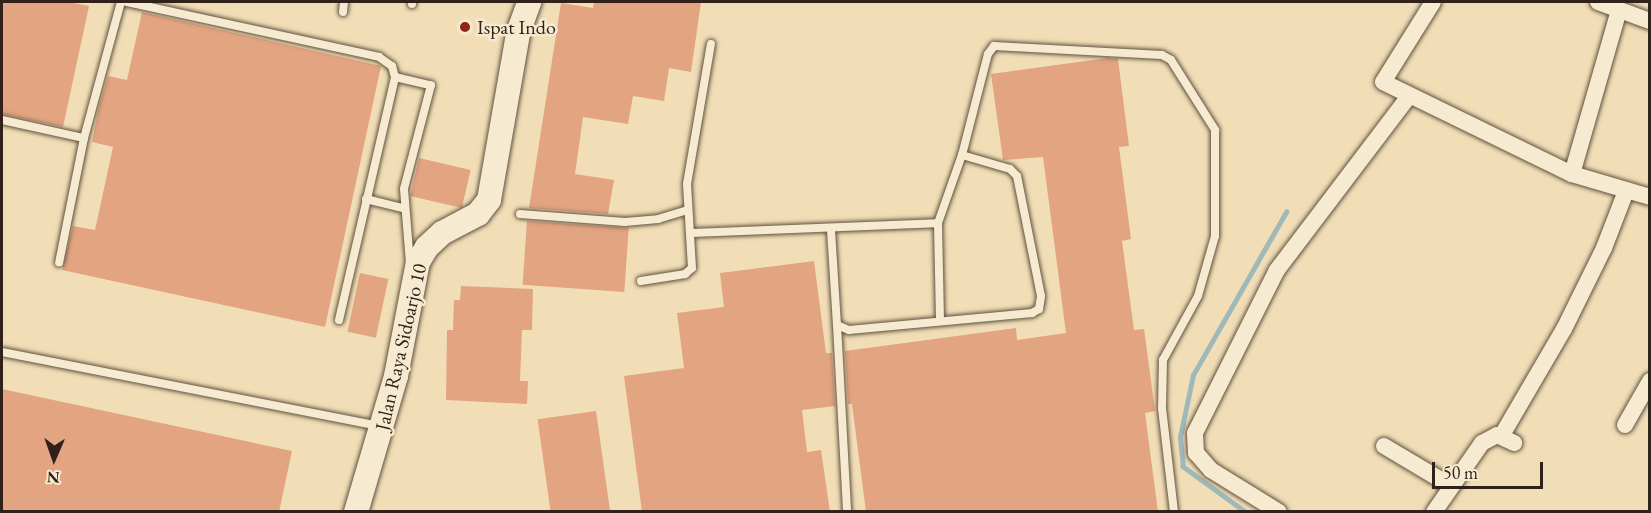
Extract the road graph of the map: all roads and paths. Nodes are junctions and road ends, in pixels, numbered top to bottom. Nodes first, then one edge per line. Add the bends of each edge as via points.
1 (121, 2) edge
2 (127, 2) edge
3 (344, 2) edge
4 (529, 2) edge
5 (1433, 2) edge
6 (1598, 2) edge
7 (1619, 10) junction
8 (343, 12) dead end
9 (1650, 21) edge
10 (711, 44) dead end
11 (395, 77) junction
12 (1407, 95) junction
13 (2, 120) edge
14 (84, 138) junction
15 (962, 155) junction
16 (1572, 174) junction
17 (1626, 191) junction
18 (1650, 197) edge
19 (366, 199) junction
20 (403, 208) junction
21 (687, 210) junction
22 (520, 214) dead end
23 (938, 223) junction
24 (831, 230) junction
25 (690, 233) junction
26 (59, 263) dead end
27 (641, 281) dead end
28 (412, 290) junction
29 (339, 320) dead end
30 (940, 320) junction
31 (837, 325) junction
32 (2, 352) edge
33 (1650, 381) edge
34 (1625, 425) dead end
35 (383, 427) junction
36 (1384, 446) dead end
37 (1451, 486) junction
38 (356, 512) edge
39 (847, 512) edge
40 (1174, 512) edge
41 (1279, 512) edge
42 (1434, 512) edge

1 - 14 lane
2 - 11 lane via 379,57 392,66
3 - 8 lane
4 - 28 street, Jalan Raya Sidoarjo 10 via 518,33 489,200 478,214 442,232 427,247
5 - 12 street via 1383,78 1389,86
6 - 7 street
7 - 9 street
7 - 16 street
10 - 21 lane via 687,184
11 - 19 lane
11 - 20 lane via 433,88 404,189
12 - 16 street
12 - 41 street via 1277,270 1195,432 1196,453 1211,470
13 - 14 lane
14 - 26 lane
15 - 23 lane
15 - 30 lane via 1010,169 1017,176 1041,303 1032,313
15 - 40 lane via 988,54 994,46 1162,55 1171,60 1203,106 1215,130 1215,236 1198,296 1163,360 1161,384
16 - 17 street
17 - 18 street
17 - 37 street via 1604,248 1508,439 1494,435 1482,443
19 - 20 lane
19 - 29 lane
20 - 28 lane
21 - 22 lane via 658,219 626,222
21 - 25 lane
23 - 24 lane
23 - 30 lane
24 - 25 lane
24 - 31 lane
25 - 27 lane via 692,268 685,274
28 - 35 street, Jalan Raya Sidoarjo 10
30 - 31 lane via 857,331
31 - 39 lane
32 - 35 lane
33 - 34 street
35 - 38 street, Jalan Raya Sidoarjo 10
36 - 37 street
37 - 42 street

